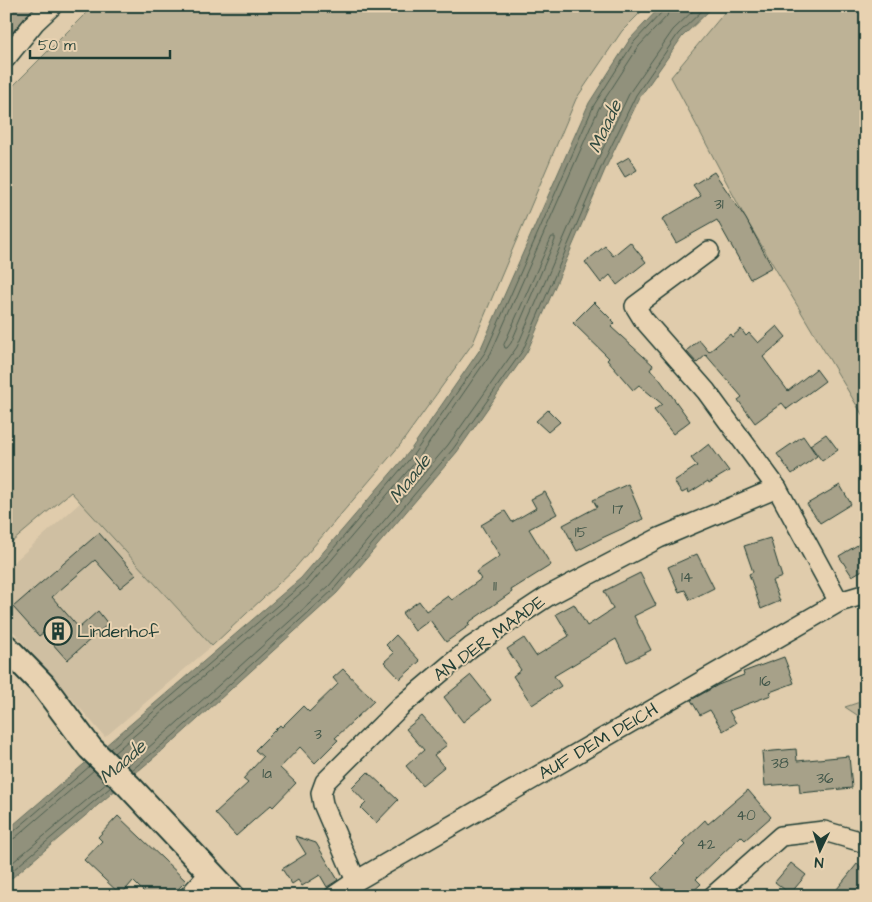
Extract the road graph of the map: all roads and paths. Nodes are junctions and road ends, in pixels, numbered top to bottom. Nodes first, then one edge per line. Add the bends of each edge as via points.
1 (52, 6) edge
2 (6, 58) edge
3 (709, 251) dead end
4 (777, 488) junction
5 (866, 594) edge
6 (839, 602) junction
7 (6, 647) edge
8 (866, 843) edge
9 (210, 873) junction
10 (356, 881) junction
11 (189, 896) edge
12 (232, 896) edge
13 (334, 896) edge
14 (713, 896) edge

1 - 2 street
3 - 4 street via 635,306 706,391
4 - 6 street
4 - 10 street, AN DER MAADE via 659,538 548,596 470,647 400,707 325,782 321,794
5 - 6 street, AUF DEM DEICH
6 - 10 street, AUF DEM DEICH
7 - 9 street via 43,685 90,748
8 - 14 street via 824,831 781,836
9 - 11 street
9 - 12 street
10 - 13 street, AUF DEM DEICH

